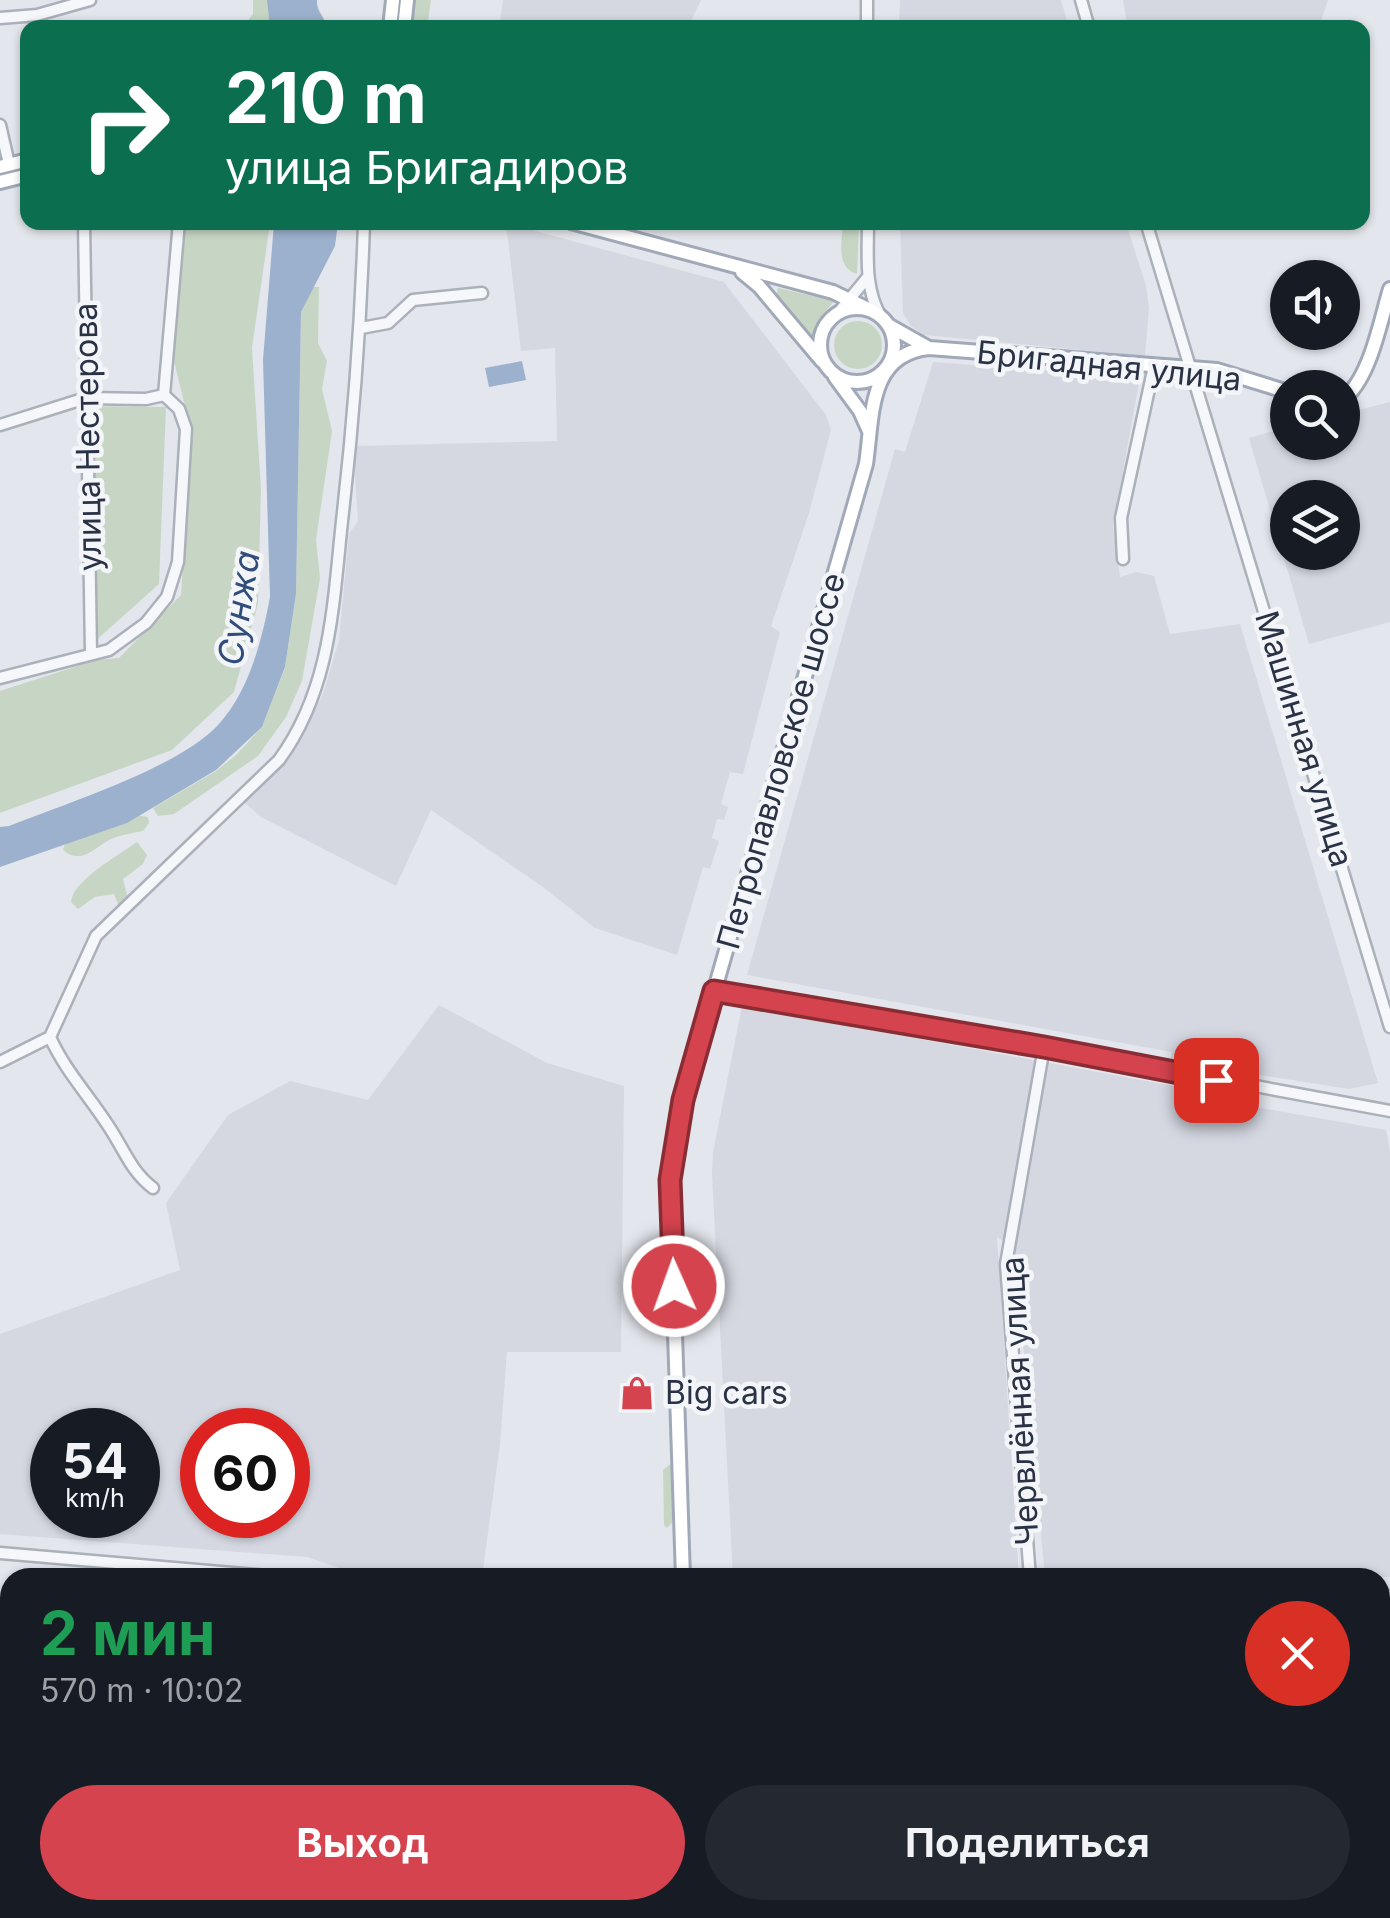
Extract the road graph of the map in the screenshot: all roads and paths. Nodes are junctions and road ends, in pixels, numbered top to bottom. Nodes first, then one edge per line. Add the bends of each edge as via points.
1 (90, 0) edge
2 (0, 18) edge
3 (0, 125) edge
4 (4, 165) edge
5 (84, 230) edge
6 (178, 230) edge
7 (364, 230) edge
8 (600, 230) edge
9 (868, 230) edge
10 (1148, 230) edge
11 (736, 267) junction
12 (868, 278) junction
13 (1390, 289) edge
14 (482, 293) dead end
15 (851, 299) junction
16 (838, 313) junction
17 (880, 317) junction
18 (1384, 327) edge
19 (361, 328) junction
20 (929, 348) junction
21 (887, 365) junction
22 (1154, 366) junction
23 (828, 368) junction
24 (1190, 369) junction
25 (1360, 381) edge
26 (1270, 386) edge
27 (164, 394) junction
28 (86, 398) junction
29 (0, 425) edge
30 (870, 434) junction
31 (1123, 558) dead end
32 (91, 652) junction
33 (0, 678) edge
34 (714, 991) junction
35 (1390, 1027) edge
36 (50, 1037) junction
37 (1044, 1047) junction
38 (0, 1062) edge
39 (1390, 1111) edge
40 (153, 1188) dead end
41 (0, 1552) edge
42 (179, 1568) edge
43 (683, 1568) edge
44 (1029, 1568) edge

1 - 2 street via 37,16
3 - 4 street
5 - 28 street, улица Нестерова
6 - 27 street
7 - 19 street
8 - 11 main road
9 - 12 street
10 - 24 street, Машинная улица
11 - 15 main road
11 - 23 main road
12 - 15 street
12 - 17 street
13 - 18 main road
14 - 19 street via 413,300 388,323
15 - 16 street
15 - 17 main road
16 - 17 main road via 849,309
16 - 23 main road via 820,341
17 - 20 main road
17 - 21 main road via 893,349
18 - 25 main road
19 - 36 street via 332,628 314,696 280,760 96,936
20 - 21 main road
20 - 22 main road, Бригадная улица
21 - 23 main road via 867,380 842,379
21 - 30 main road, Петропавловское шоссе
22 - 24 main road, Бригадная улица
22 - 31 street via 1121,518
23 - 30 main road
24 - 26 main road, Бригадная улица
24 - 35 street, Машинная улица
27 - 28 street
27 - 32 street via 179,408 186,429 178,562 168,598 122,642
28 - 29 street
28 - 32 street, улица Нестерова
30 - 34 main road, Петропавловское шоссе
32 - 33 street
34 - 37 street
34 - 43 main road, Петропавловское шоссе via 683,1100 670,1180
36 - 38 street
36 - 40 street via 126,1160
37 - 39 street
37 - 44 street, Червлённая улица via 1006,1264
41 - 42 street

